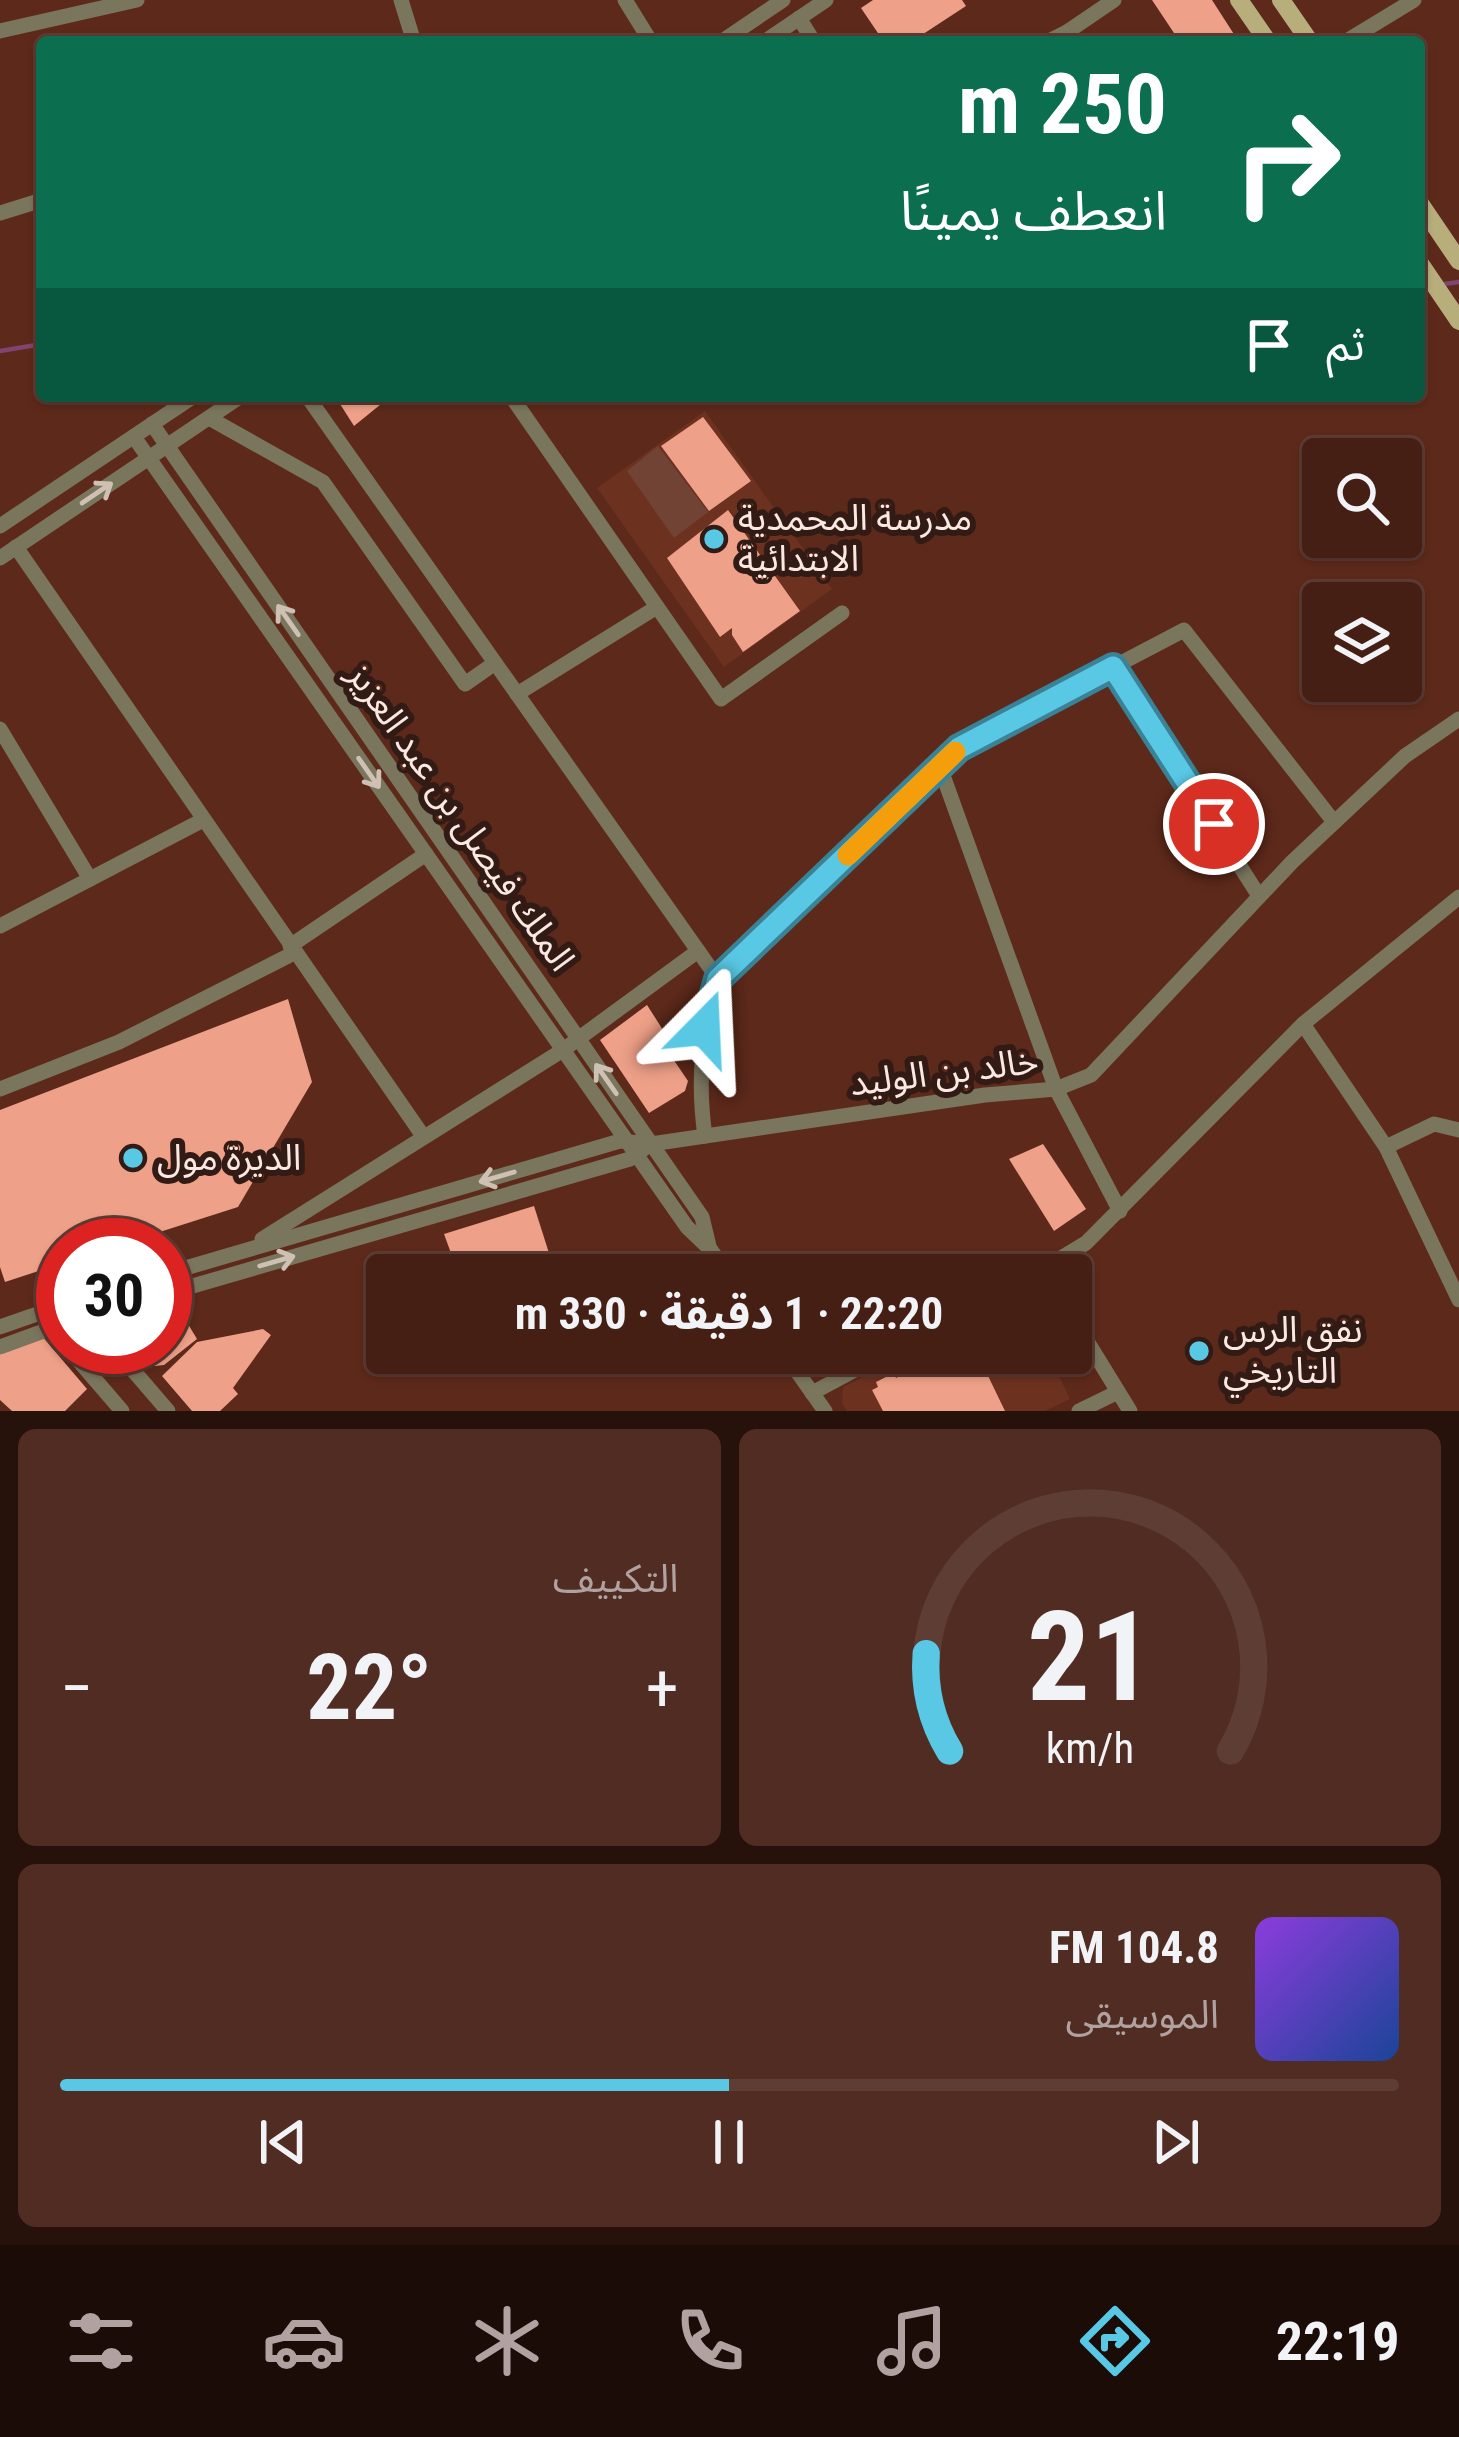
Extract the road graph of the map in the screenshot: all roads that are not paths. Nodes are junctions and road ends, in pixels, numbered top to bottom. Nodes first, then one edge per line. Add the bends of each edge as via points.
1 (137, 0) edge
2 (401, 0) edge
3 (625, 0) edge
4 (783, 0) edge
5 (826, 0) edge
6 (1114, 0) edge
7 (1239, 0) edge
8 (1281, 0) edge
9 (1414, 0) edge
10 (799, 18) junction
11 (0, 31) edge
12 (412, 36) edge
13 (647, 36) edge
14 (730, 36) edge
15 (773, 36) edge
16 (810, 36) edge
17 (1072, 36) edge
18 (1264, 36) edge
19 (1306, 36) edge
20 (1356, 36) edge
21 (36, 202) edge
22 (1425, 211) edge
23 (0, 213) edge
24 (1458, 258) edge
25 (1425, 271) edge
26 (1459, 321) edge
27 (185, 402) edge
28 (232, 402) edge
29 (311, 402) edge
30 (515, 402) edge
31 (209, 418) junction
32 (152, 424) junction
33 (134, 436) junction
34 (167, 446) junction
35 (149, 458) junction
36 (0, 526) edge
37 (16, 547) junction
38 (0, 558) edge
39 (657, 607) junction
40 (842, 613) dead end
41 (495, 663) junction
42 (1113, 667) junction
43 (518, 694) junction
44 (1459, 719) edge
45 (0, 729) edge
46 (940, 766) junction
47 (203, 820) junction
48 (1334, 822) junction
49 (426, 854) junction
50 (90, 880) junction
51 (1259, 896) junction
52 (1459, 897) edge
53 (0, 926) edge
54 (292, 949) junction
55 (698, 951) junction
56 (718, 979) junction
57 (1303, 1024) junction
58 (578, 1039) junction
59 (563, 1050) junction
60 (0, 1089) edge
61 (1056, 1089) junction
62 (1459, 1130) edge
63 (423, 1136) junction
64 (705, 1136) junction
65 (651, 1144) junction
66 (1386, 1147) junction
67 (632, 1148) junction
68 (1120, 1211) junction
69 (710, 1249) junction
70 (244, 1250) junction
71 (713, 1254) edge
72 (1070, 1254) edge
73 (192, 1266) edge
74 (192, 1286) edge
75 (1459, 1300) edge
76 (36, 1314) edge
77 (0, 1327) edge
78 (36, 1333) edge
79 (0, 1347) edge
80 (1092, 1349) edge
81 (91, 1374) edge
82 (136, 1374) edge
83 (798, 1374) edge
84 (849, 1374) edge
85 (1118, 1392) junction
86 (812, 1394) junction
87 (122, 1411) edge
88 (168, 1411) edge
89 (825, 1411) edge
90 (1079, 1411) edge
91 (1130, 1411) edge

1 - 11 street
2 - 12 street
3 - 13 street
4 - 14 street
5 - 10 street
6 - 17 street
7 - 18 main road
8 - 19 main road
9 - 20 street
10 - 15 street
10 - 16 street
21 - 23 street
22 - 24 main road
25 - 26 main road
27 - 32 street
28 - 31 street
29 - 41 street
30 - 39 street
31 - 34 street
31 - 41 street via 323,482 465,684
32 - 33 street
32 - 34 street, الملك فيصل بن عبد العزيز
33 - 35 street, الملك فيصل بن عبد العزيز
33 - 36 street
34 - 35 street
58 -> 34 street, الملك فيصل بن عبد العزيز
37 -> 35 street
35 -> 49 street, الملك فيصل بن عبد العزيز
37 - 38 street
37 - 47 street
39 - 40 street via 721,699
39 - 43 street
41 - 43 street
42 - 46 street via 959,748
42 - 48 street via 1184,630
42 - 51 street
43 - 55 street
44 - 48 street, خالد بن الوليد
45 - 50 street
46 - 56 street
46 - 61 street
47 - 50 street
47 - 54 street
48 - 51 street, خالد بن الوليد
49 - 54 street
49 - 59 street, الملك فيصل بن عبد العزيز
50 - 53 street
51 - 61 street, خالد بن الوليد via 1109,1058
52 - 57 street
54 - 60 street via 119,1042
54 - 63 street
55 - 56 street
55 - 58 street
56 - 64 street via 704,1028
57 - 66 street
57 - 68 street
58 - 59 street
65 -> 58 street, الملك فيصل بن عبد العزيز
59 - 63 street
59 - 67 street, الملك فيصل بن عبد العزيز
61 - 64 street, خالد بن الوليد
61 - 68 street
62 - 66 street via 1434,1124
63 - 70 street
64 - 65 street, خالد بن الوليد
65 - 67 street, خالد بن الوليد
65 - 69 street, الملك فيصل بن عبد العزيز via 701,1217
66 - 75 street
67 - 69 street, الملك فيصل بن عبد العزيز
67 -> 70 street, خالد بن الوليد
74 -> 67 street, خالد بن الوليد
68 - 72 street
69 - 71 street, الملك فيصل بن عبد العزيز
70 - 73 street, خالد بن الوليد
76 - 77 street
78 - 79 street
80 - 85 street
81 - 87 street
82 - 88 street
83 - 86 street
84 - 86 street
85 - 90 street
85 - 91 street
86 - 89 street

